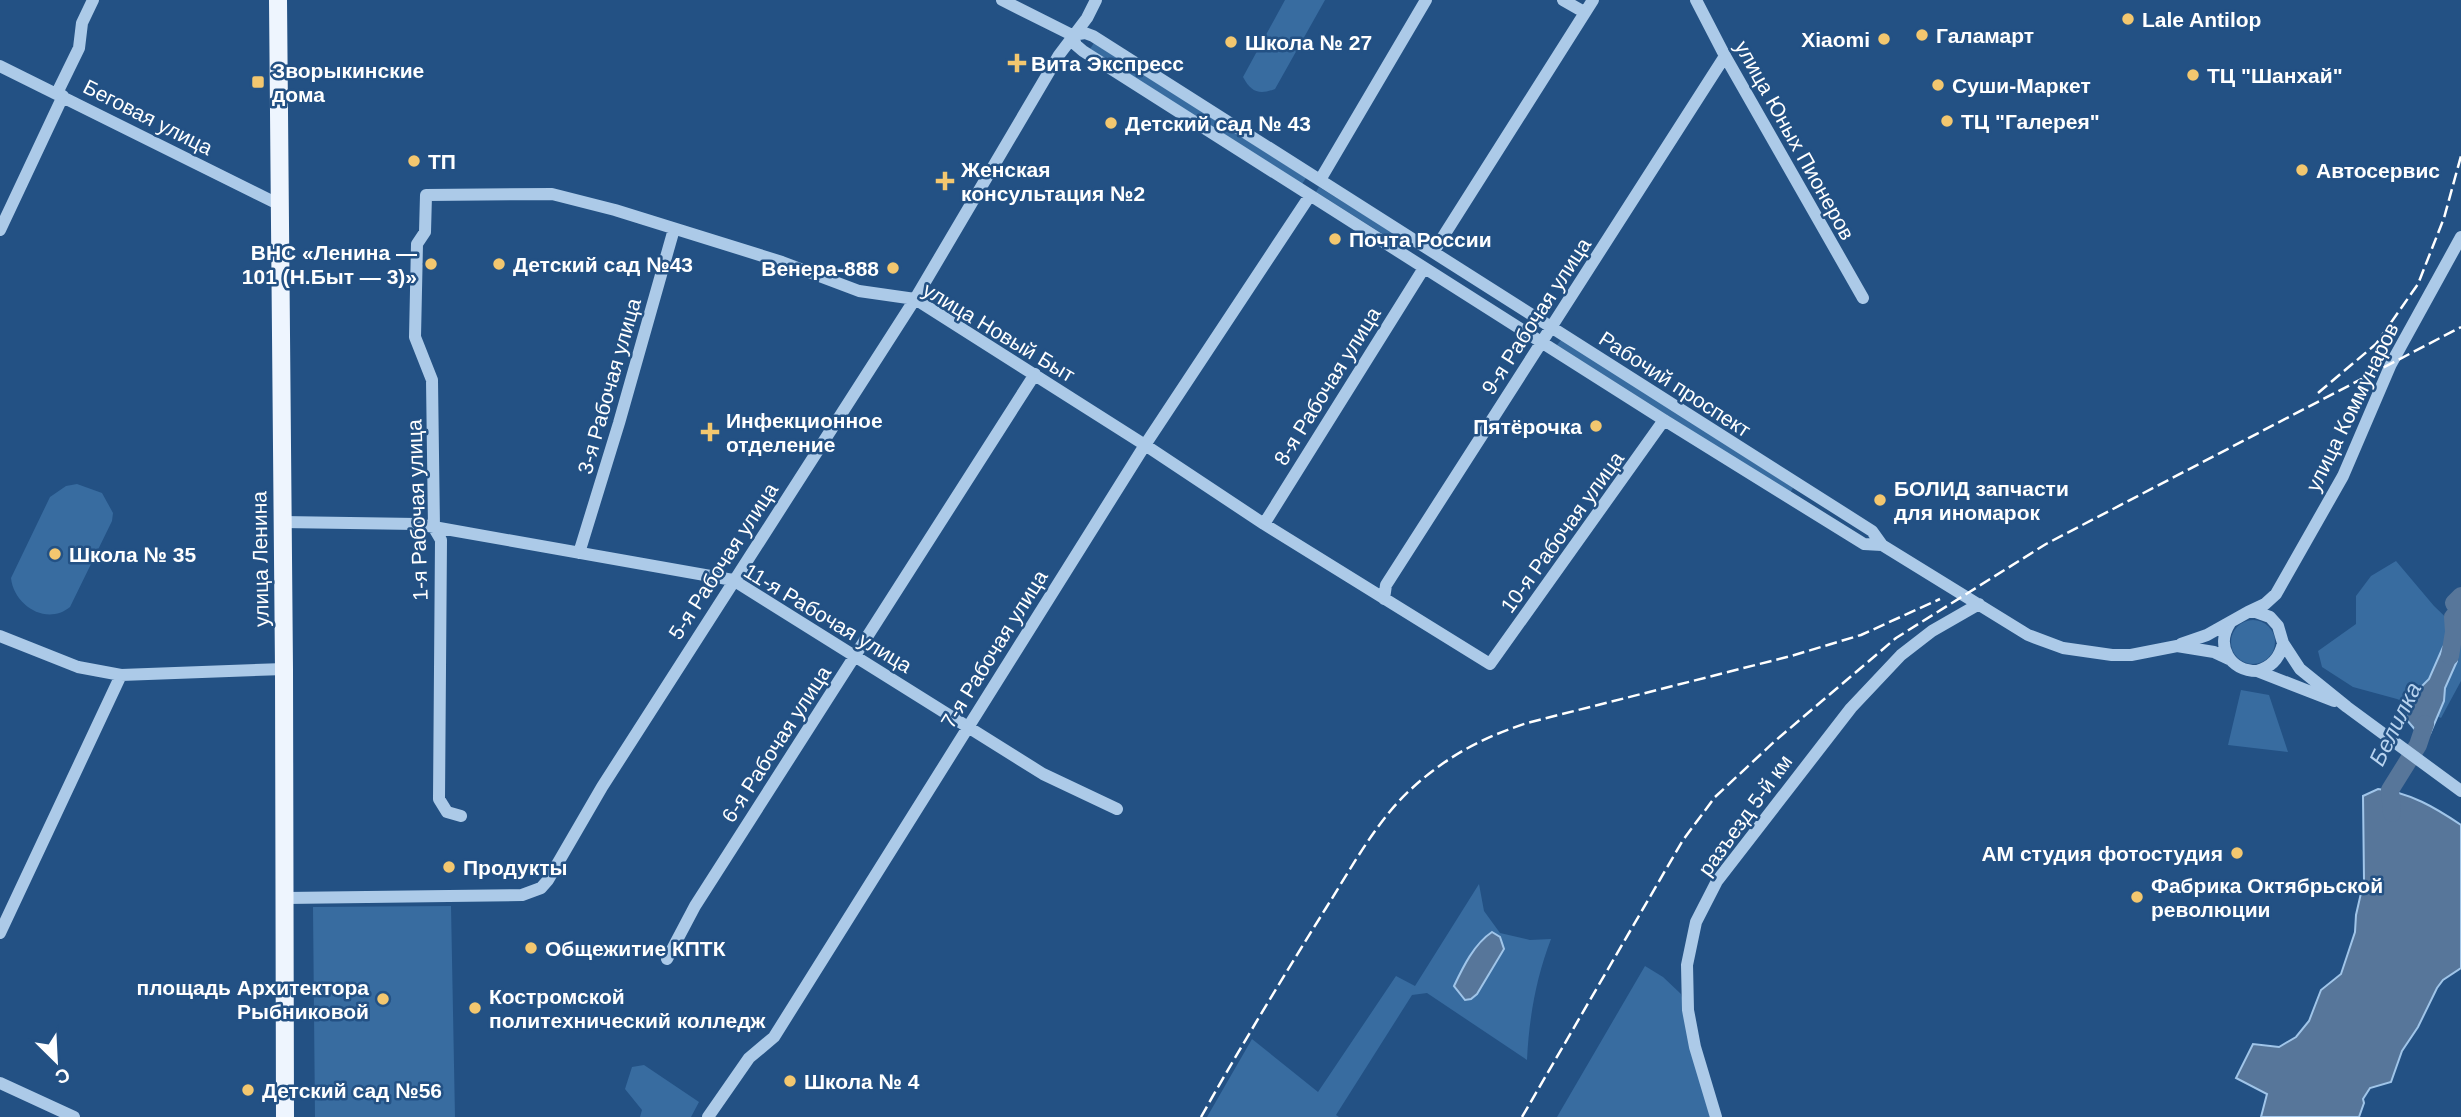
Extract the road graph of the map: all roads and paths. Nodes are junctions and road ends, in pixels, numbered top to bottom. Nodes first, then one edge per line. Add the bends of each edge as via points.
1 (93, 0) edge
2 (278, 0) edge
3 (1002, 0) edge
4 (1096, 0) edge
5 (1426, 0) edge
6 (1563, 0) edge
7 (1593, 0) edge
8 (1696, 0) edge
9 (1584, 12) junction
10 (1072, 35) junction
11 (1725, 56) junction
12 (0, 66) edge
13 (60, 95) junction
14 (1320, 180) junction
15 (426, 195) joint
16 (1309, 197) junction
17 (278, 204) junction
18 (674, 229) junction
19 (0, 230) edge
20 (2461, 237) edge
21 (1438, 254) junction
22 (1429, 272) junction
23 (1863, 298) dead end
24 (915, 299) junction
25 (1552, 327) junction
26 (1542, 343) junction
27 (1035, 374) junction
28 (1664, 420) junction
29 (1145, 445) junction
30 (282, 522) junction
31 (1264, 524) junction
32 (434, 528) junction
33 (1882, 545) junction
34 (579, 553) junction
35 (733, 580) junction
36 (2276, 594) junction
37 (1384, 599) junction
38 (1979, 604) junction
39 (2248, 612) junction
40 (2230, 622) junction
41 (2278, 626) junction
42 (0, 636) edge
43 (2283, 643) junction
44 (2177, 646) junction
45 (855, 657) junction
46 (2229, 659) junction
47 (1490, 664) joint
48 (284, 669) junction
49 (2257, 671) junction
50 (121, 675) junction
51 (2347, 707) junction
52 (967, 726) junction
53 (2461, 791) edge
54 (1117, 809) dead end
55 (461, 816) dead end
56 (285, 898) junction
57 (0, 933) edge
58 (667, 959) dead end
59 (0, 1083) edge
60 (69, 1116) edge
61 (285, 1117) edge
62 (708, 1117) edge
63 (1716, 1117) edge

1 - 13 street
2 - 17 main road, улица Ленина
3 - 10 street, Рабочий проспект
4 - 10 street, 5-я Рабочая улица
5 - 14 street
6 - 9 street
7 - 9 street
8 - 11 street, улица Юных Пионеров
9 - 21 street
10 - 14 street, Рабочий проспект via 1090,35
10 - 16 street, Рабочий проспект via 1083,51
10 - 24 street, 5-я Рабочая улица
11 - 23 street, улица Юных Пионеров
11 - 25 street, 9-я Рабочая улица
12 - 13 street, Беговая улица
13 - 17 street, Беговая улица
13 - 19 street
14 - 21 street, Рабочий проспект
15 - 18 street, улица Новый Быт via 552,194
15 - 32 street, 1-я Рабочая улица via 425,232 417,244 415,337 432,380
16 - 22 street, Рабочий проспект
16 - 29 street, 7-я Рабочая улица
17 - 30 main road, улица Ленина
18 - 24 street, улица Новый Быт via 859,290
18 - 34 street, 3-я Рабочая улица
20 - 36 street, улица Коммунаров via 2390,364 2343,476
21 - 22 street via 1425,253 1421,259
21 - 22 street via 1446,267 1443,273
21 - 25 street, Рабочий проспект
22 - 26 street, Рабочий проспект
22 - 31 street, 8-я Рабочая улица
24 - 27 street, улица Новый Быт
24 - 35 street, 5-я Рабочая улица
25 - 26 street, 9-я Рабочая улица
25 - 33 street, Рабочий проспект via 1872,531
26 - 28 street, Рабочий проспект
26 - 37 street, 9-я Рабочая улица via 1386,584
27 - 29 street, улица Новый Быт
27 - 45 street, 6-я Рабочая улица
28 - 33 street, Рабочий проспект via 1864,544
28 - 47 street, 10-я Рабочая улица
29 - 31 street, улица Новый Быт
29 - 52 street, 7-я Рабочая улица
30 - 32 street, 11-я Рабочая улица
30 - 48 main road, улица Ленина
31 - 37 street, улица Новый Быт
32 - 34 street, 11-я Рабочая улица
32 - 55 street, 1-я Рабочая улица via 441,540 439,799 447,812
33 - 38 street, Рабочий проспект
34 - 35 street, 11-я Рабочая улица
35 - 45 street, 11-я Рабочая улица
35 - 56 street, 5-я Рабочая улица via 541,888 522,895
36 - 39 street
36 - 41 street
37 - 47 street, улица Новый Быт
38 - 44 street, Рабочий проспект via 2028,635 2082,652 2131,655
38 - 63 street, разъезд 5-й км via 1901,655 1859,699 1717,881 1696,922 1687,965 1695,1047
39 - 40 street
39 - 41 street via 2262,613
40 - 44 street
40 - 46 street via 2223,639
41 - 43 street
42 - 50 street via 78,667
43 - 49 street via 2278,658
43 - 51 street via 2300,669
44 - 46 street, Рабочий проспект
45 - 52 street, 11-я Рабочая улица
45 - 58 street, 6-я Рабочая улица via 695,906
46 - 49 street via 2240,668
48 - 50 street
48 - 56 main road, улица Ленина
49 - 51 street
50 - 57 street
51 - 53 street
52 - 54 street, 11-я Рабочая улица via 1043,774
52 - 62 street, 7-я Рабочая улица via 774,1037 749,1058
56 - 61 main road, улица Ленина
59 - 60 street

